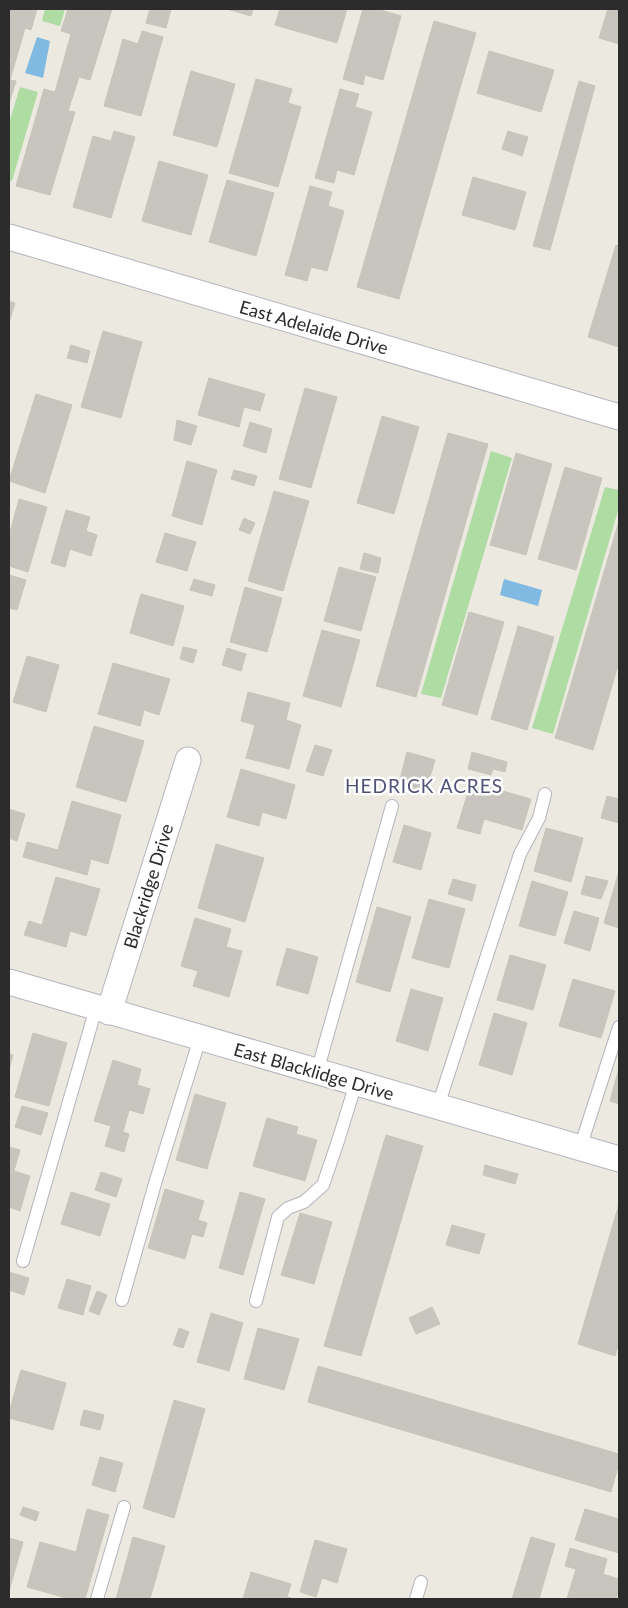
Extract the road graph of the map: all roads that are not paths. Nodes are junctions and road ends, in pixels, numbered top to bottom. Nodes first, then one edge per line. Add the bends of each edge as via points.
1 (9, 237) edge
2 (619, 417) edge
3 (188, 760) dead end
4 (545, 794) dead end
5 (392, 806) dead end
6 (9, 982) edge
7 (103, 1010) junction
8 (619, 1026) edge
9 (200, 1038) junction
10 (317, 1072) junction
11 (356, 1083) junction
12 (438, 1106) junction
13 (580, 1148) junction
14 (619, 1159) edge
15 (23, 1261) dead end
16 (122, 1300) dead end
17 (256, 1301) dead end
18 (124, 1507) dead end
19 (421, 1582) dead end
20 (97, 1599) edge
21 (416, 1599) edge

1 - 2 street, East Adelaide Drive
3 - 7 street, Blackridge Drive
4 - 12 lane via 539,818 520,854
5 - 10 lane
6 - 7 street, East Blacklidge Drive
7 - 9 street, East Blacklidge Drive
7 - 15 lane
8 - 13 lane
9 - 10 street, East Blacklidge Drive
9 - 16 lane
10 - 11 street, East Blacklidge Drive
11 - 12 street, East Blacklidge Drive
11 - 17 lane via 323,1185 304,1202 288,1208 278,1217
12 - 13 street, East Blacklidge Drive
13 - 14 street, East Blacklidge Drive
18 - 20 lane
19 - 21 lane

